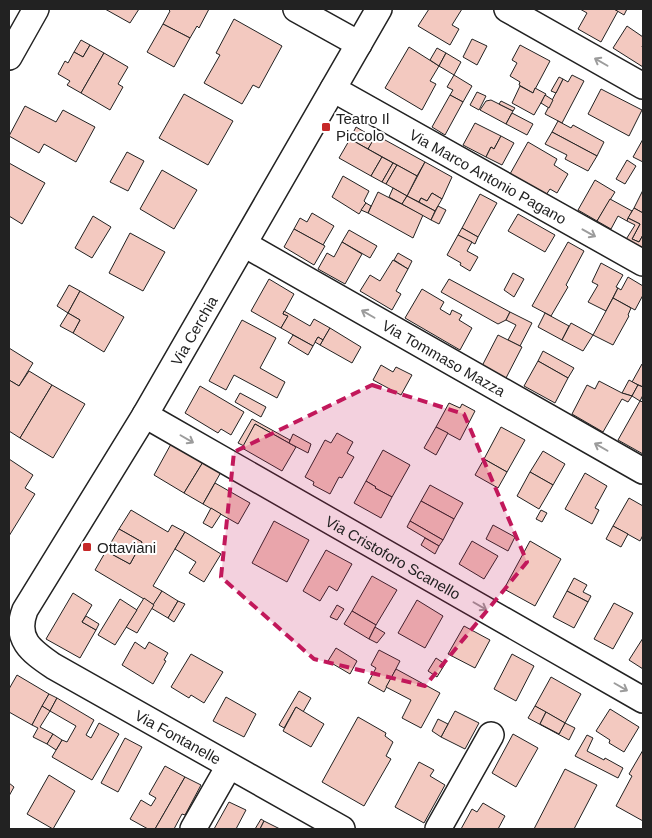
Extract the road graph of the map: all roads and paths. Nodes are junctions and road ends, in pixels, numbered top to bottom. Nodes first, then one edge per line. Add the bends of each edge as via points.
1 (36, 9) edge
2 (296, 9) edge
3 (380, 9) edge
4 (507, 9) edge
5 (359, 44) junction
6 (9, 57) edge
7 (643, 86) edge
8 (332, 89) junction
9 (244, 244) junction
10 (643, 263) edge
11 (145, 415) junction
12 (643, 471) edge
13 (15, 642) edge
14 (643, 700) edge
15 (491, 736) dead end
16 (229, 766) junction
17 (193, 829) edge
18 (342, 829) edge
19 (438, 829) edge

1 - 6 street
2 - 5 street
3 - 5 street, Via Cerchia
7 -> 4 street
5 - 8 street, Via Cerchia
8 - 9 street, Via Cerchia
8 -> 10 street, Via Marco Antonio Pagano
9 - 11 street, Via Cerchia
12 -> 9 street, Via Tommaso Mazza
11 - 13 street, Via Cerchia via 25,610
11 -> 14 street, Via Cristoforo Scanello
13 - 16 street, Via Fontanelle
15 - 19 street
16 - 17 street
16 - 18 street, Via Fontanelle

